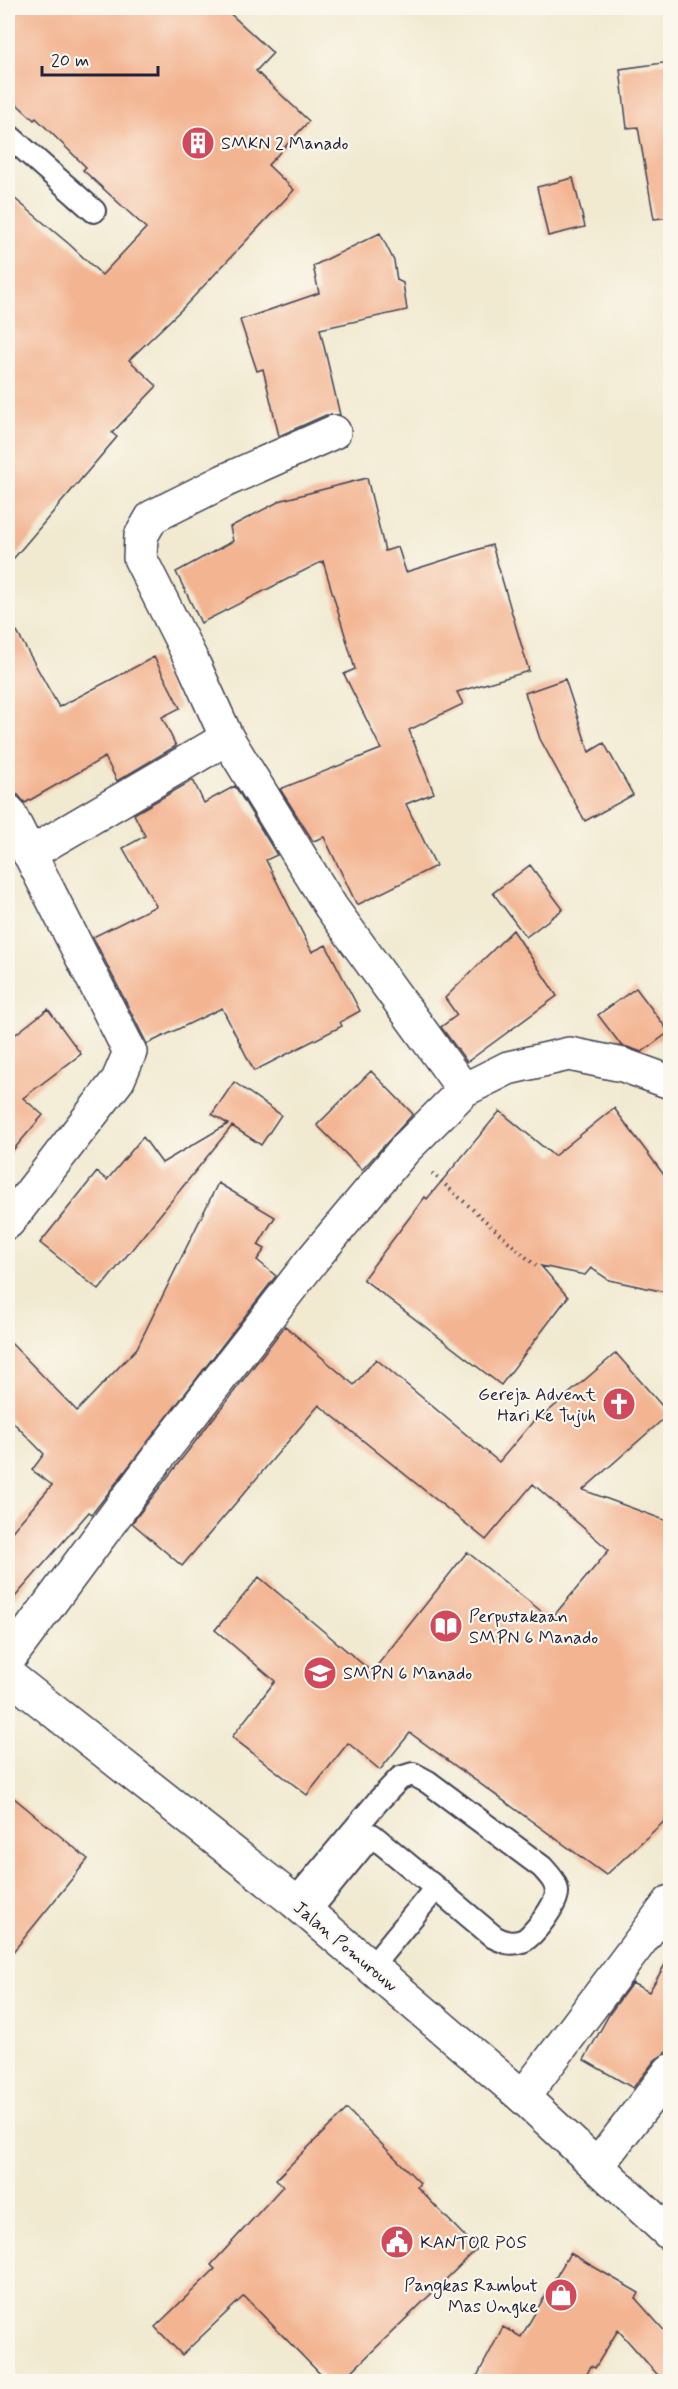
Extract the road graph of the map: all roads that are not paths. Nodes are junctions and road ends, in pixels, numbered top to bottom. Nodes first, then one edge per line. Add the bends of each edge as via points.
1 (8, 135) edge
2 (94, 211) dead end
3 (334, 432) dead end
4 (227, 738) junction
5 (8, 811) edge
6 (29, 854) junction
7 (670, 1082) edge
8 (464, 1090) junction
9 (8, 1222) edge
10 (8, 1660) edge
11 (8, 1675) edge
12 (436, 1888) junction
13 (670, 1902) edge
14 (301, 1907) junction
15 (371, 1967) junction
16 (670, 2071) edge
17 (524, 2097) junction
18 (597, 2166) junction
19 (670, 2234) edge

1 - 2 lane
3 - 4 street via 152,517 141,536 140,558
4 - 6 street
4 - 8 street via 331,907
5 - 6 street
6 - 9 street via 130,1052 118,1080
7 - 8 street via 623,1065 569,1054 508,1068
8 - 10 street via 405,1149 270,1314
11 - 14 street, Jalan Pomurouw
12 - 14 lane via 372,1835
12 - 14 lane via 504,1943 525,1941 553,1907 557,1894 554,1881 542,1867 413,1774 400,1778 378,1801
12 - 15 lane
13 - 17 street
14 - 15 street, Jalan Pomurouw
15 - 17 street, Jalan Pomurouw
16 - 18 street
17 - 18 street, Jalan Pomurouw
18 - 19 street, Jalan Pomurouw

